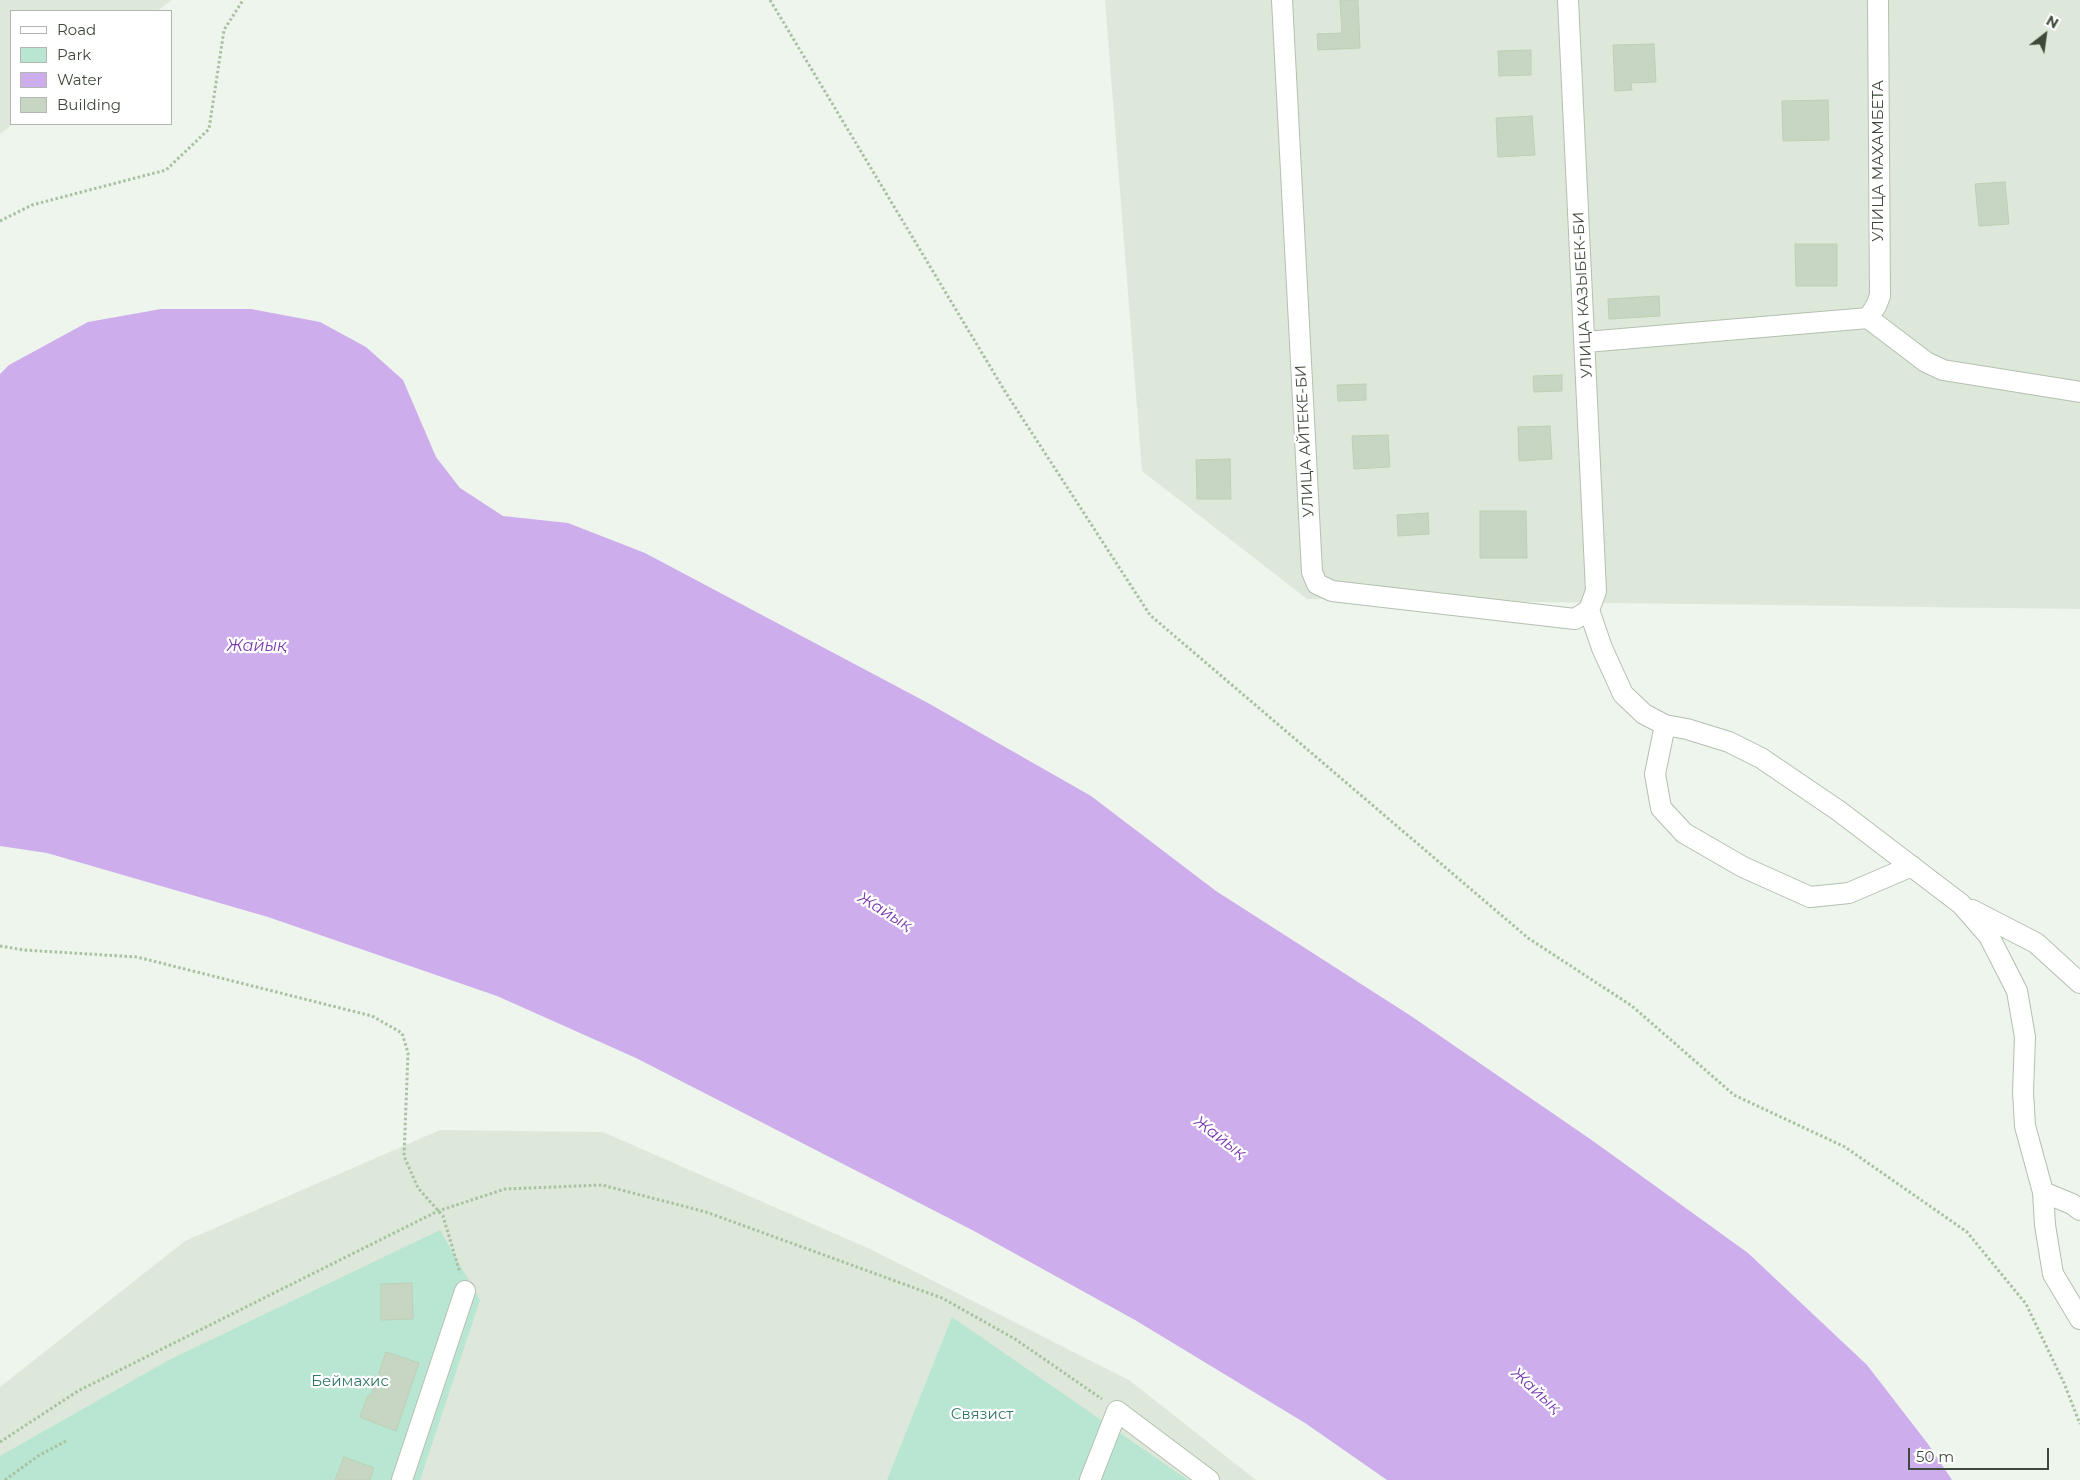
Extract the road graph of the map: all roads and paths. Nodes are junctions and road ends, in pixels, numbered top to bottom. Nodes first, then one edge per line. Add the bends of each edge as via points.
1 (243, 0) edge
2 (770, 0) edge
3 (1282, 0) edge
4 (1568, 0) edge
5 (1878, 0) edge
6 (0, 221) edge
7 (1868, 318) junction
8 (1586, 342) junction
9 (2080, 392) edge
10 (1589, 610) junction
11 (1665, 725) junction
12 (1912, 866) junction
13 (1961, 904) junction
14 (0, 946) edge
15 (2080, 983) edge
16 (2043, 1192) junction
17 (2080, 1210) edge
18 (438, 1211) junction
19 (465, 1291) joint
20 (2080, 1319) edge
21 (1117, 1411) junction
22 (2080, 1424) edge
23 (66, 1441) dead end
24 (0, 1442) edge
25 (6, 1480) edge
26 (402, 1480) edge
27 (1090, 1480) edge
28 (1209, 1480) edge

1 - 6 path via 224,30 209,129 166,170 32,205
2 - 22 path via 1006,394 1150,615 1528,938 1632,1006 1734,1095 1845,1147 1967,1232 2026,1304
3 - 10 street, УЛИЦА АЙТЕКЕ-БИ via 1312,572 1318,584 1332,591 1575,619
4 - 8 street, УЛИЦА КАЗЫБЕК-БИ
5 - 7 street, УЛИЦА МАХАМБЕТА via 1880,296
7 - 8 street
7 - 9 street via 1926,362 1943,370
8 - 10 street, УЛИЦА КАЗЫБЕК-БИ via 1596,591
10 - 11 street via 1623,694 1644,714
11 - 12 street via 1729,742 1761,758
11 - 12 street via 1655,774 1661,808 1684,833 1743,867 1810,897 1848,893
12 - 13 street
13 - 15 street via 2036,943
13 - 16 street via 1989,936 2017,991 2024,1037 2025,1126
14 - 18 path via 137,957 372,1016 402,1033 408,1053 404,1156 418,1188
16 - 17 street
16 - 20 street via 2044,1225 2053,1274
18 - 19 path via 443,1216
18 - 21 path via 505,1188 602,1185 706,1212 942,1298 1015,1339
18 - 24 path via 78,1391
19 - 26 street
21 - 27 street
21 - 28 street
23 - 25 path via 38,1456

